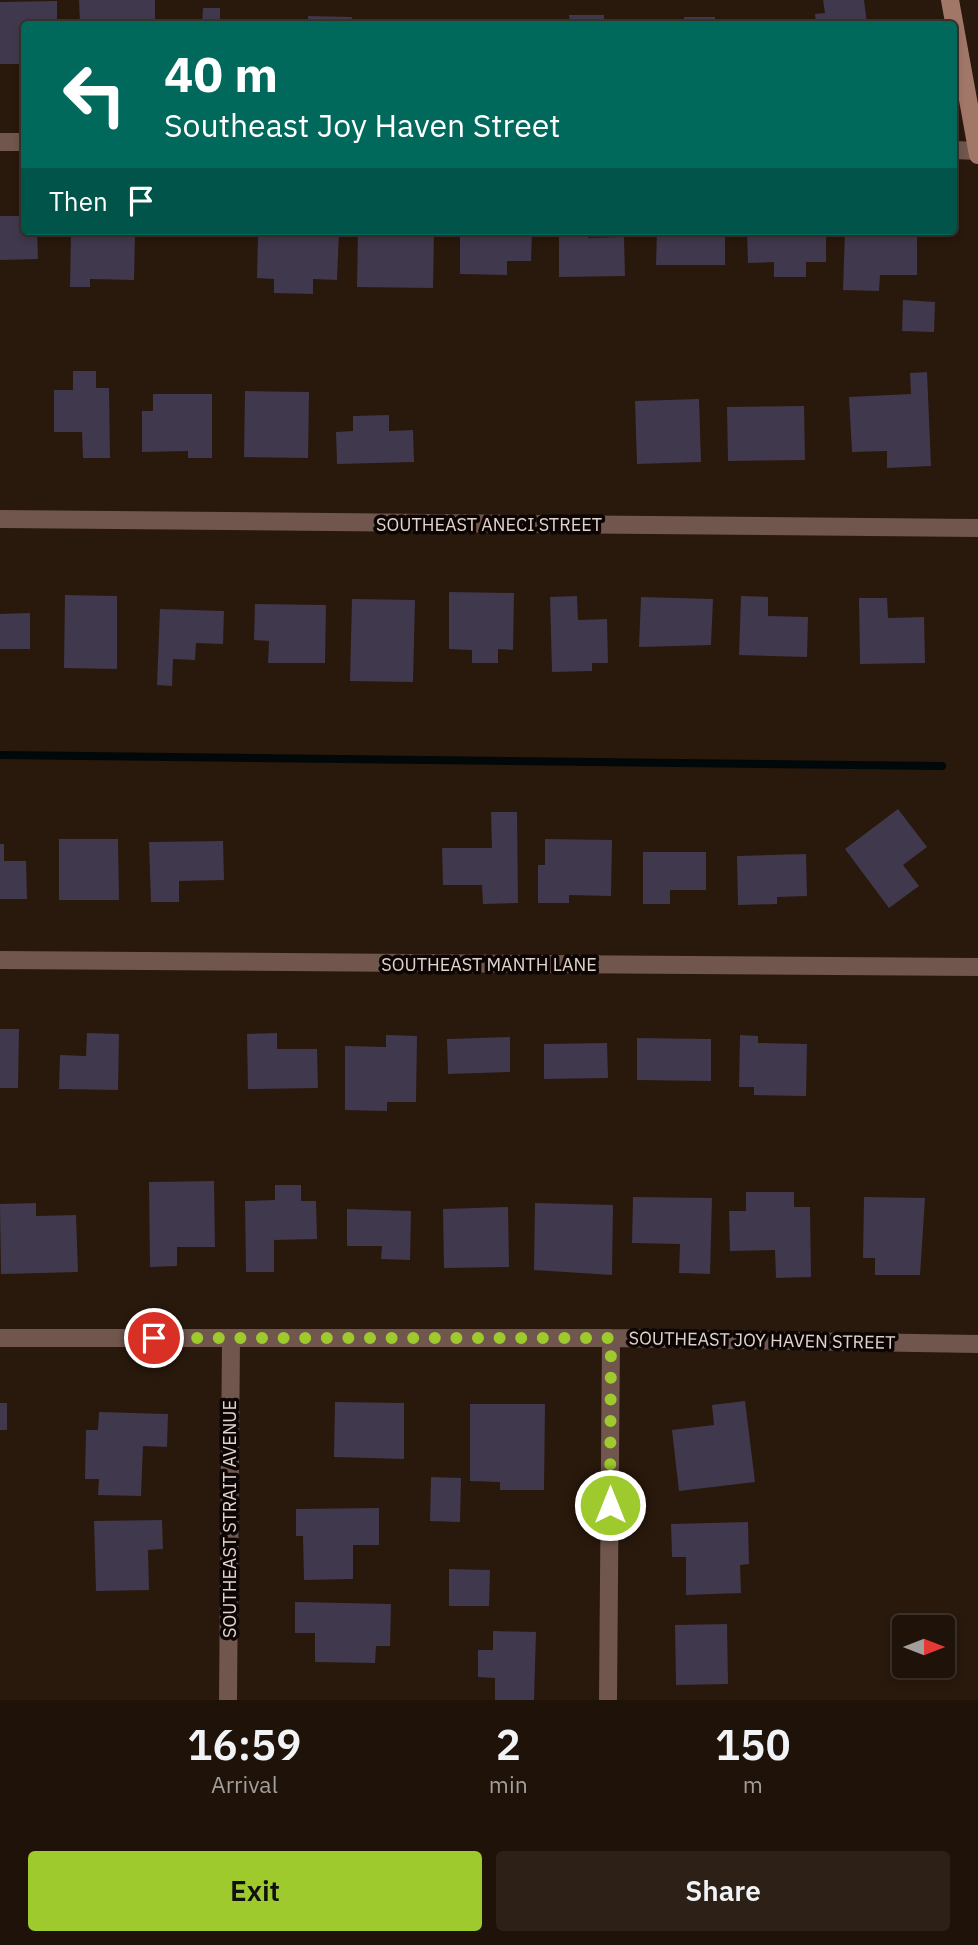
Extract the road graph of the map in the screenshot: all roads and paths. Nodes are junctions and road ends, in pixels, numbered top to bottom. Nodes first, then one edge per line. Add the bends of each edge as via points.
1 (950, 0) edge
2 (954, 21) edge
3 (957, 38) edge
4 (0, 142) edge
5 (21, 142) edge
6 (957, 150) edge
7 (978, 153) edge
8 (0, 519) edge
9 (978, 528) edge
10 (0, 960) edge
11 (978, 968) edge
12 (0, 1338) edge
13 (230, 1338) junction
14 (611, 1338) junction
15 (978, 1344) edge
16 (228, 1700) edge
17 (608, 1700) edge

1 - 2 street
3 - 7 street
4 - 5 street
6 - 7 street
8 - 9 street, SOUTHEAST ANECI STREET
10 - 11 street, SOUTHEAST MANTH LANE
12 - 13 street, SOUTHEAST JOY HAVEN STREET
13 - 14 street, SOUTHEAST JOY HAVEN STREET
13 - 16 street, SOUTHEAST STRAIT AVENUE
14 - 15 street, SOUTHEAST JOY HAVEN STREET
14 - 17 street

